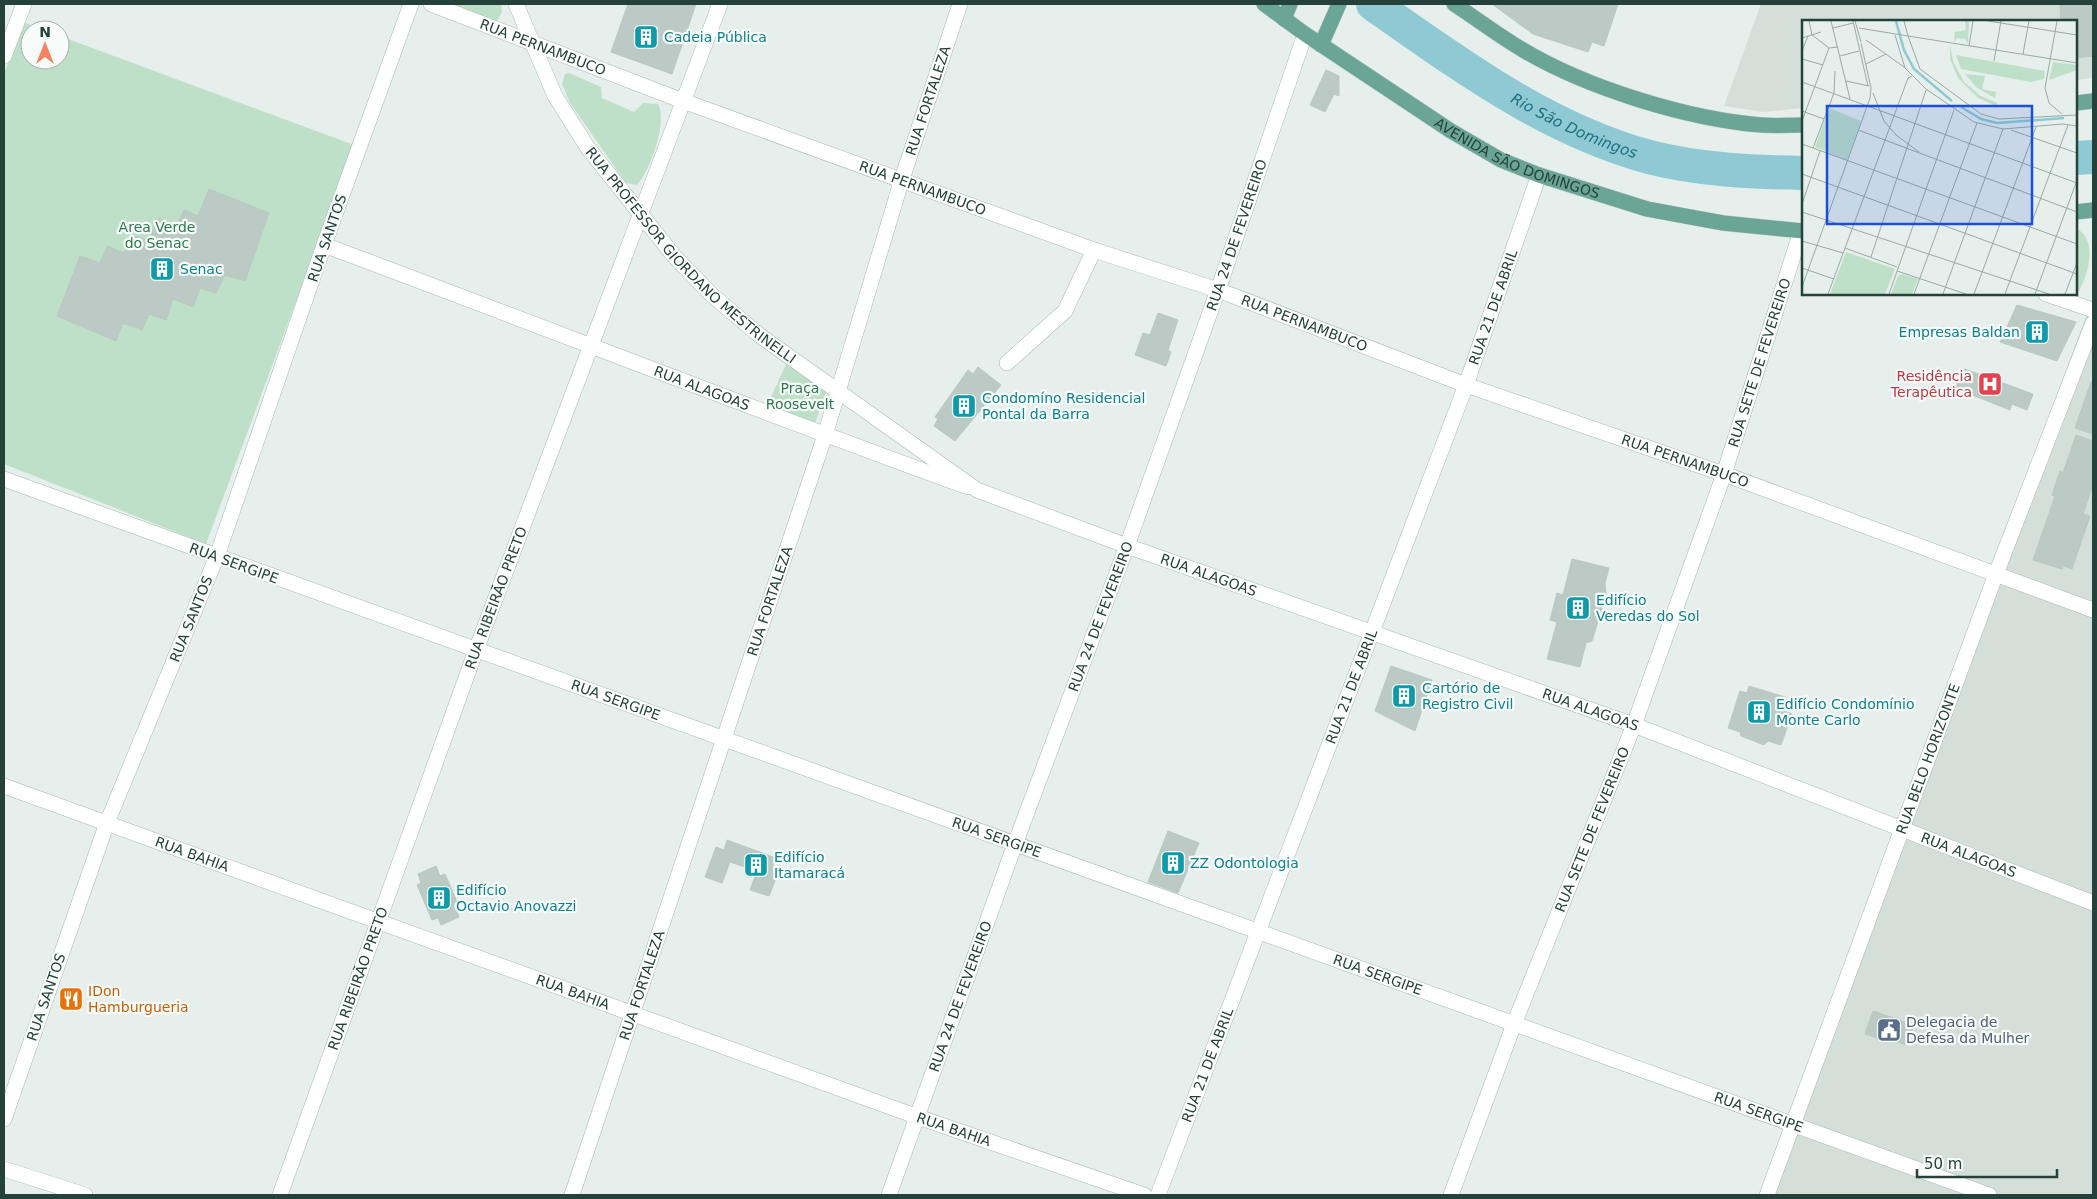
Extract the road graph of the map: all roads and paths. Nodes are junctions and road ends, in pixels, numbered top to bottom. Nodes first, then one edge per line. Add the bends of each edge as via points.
1 (24, 4) edge
2 (411, 4) edge
3 (431, 4) edge
4 (516, 4) edge
5 (720, 4) edge
6 (960, 4) edge
7 (1264, 4) edge
8 (1290, 4) edge
9 (1339, 4) edge
10 (1454, 4) edge
11 (1284, 19) junction
12 (1305, 34) junction
13 (530, 40) junction
14 (1321, 45) junction
15 (4, 56) edge
16 (683, 101) junction
17 (2093, 101) edge
18 (2077, 103) edge
19 (1802, 125) edge
20 (1539, 175) junction
21 (902, 179) junction
22 (2093, 210) edge
23 (2077, 212) edge
24 (642, 214) junction
25 (1802, 231) edge
26 (324, 245) junction
27 (1094, 250) junction
28 (1218, 290) junction
29 (2049, 295) edge
30 (2093, 310) edge
31 (2093, 323) edge
32 (591, 344) junction
33 (1007, 363) dead end
34 (1466, 385) junction
35 (839, 392) junction
36 (825, 435) junction
37 (1724, 474) junction
38 (4, 479) edge
39 (977, 490) junction
40 (1127, 546) junction
41 (217, 556) junction
42 (1996, 574) junction
43 (2093, 610) edge
44 (1372, 632) junction
45 (476, 650) junction
46 (1634, 725) junction
47 (724, 739) junction
48 (4, 786) edge
49 (107, 823) junction
50 (1902, 829) junction
51 (1016, 844) junction
52 (2093, 903) edge
53 (379, 923) junction
54 (1258, 932) junction
55 (634, 1015) junction
56 (1514, 1024) junction
57 (918, 1117) junction
58 (4, 1119) edge
59 (1793, 1124) junction
60 (4, 1169) edge
61 (85, 1195) edge
62 (280, 1195) edge
63 (572, 1195) edge
64 (889, 1195) edge
65 (1144, 1195) edge
66 (1158, 1195) edge
67 (1451, 1195) edge
68 (1767, 1195) edge
69 (1989, 1195) edge

1 - 15 street
2 - 26 street, RUA SANTOS
3 - 13 street, RUA PERNAMBUCO
4 - 13 street, RUA PROFESSOR GIORDANO MESTRINELLI
5 - 16 street, RUA RIBEIRÃO PRETO
6 - 21 street, RUA FORTALEZA
7 - 11 main road, AVENIDA SÃO DOMINGOS
8 - 11 main road
9 - 14 main road
10 - 19 main road via 1524,51 1627,96 1694,113 1762,125
11 - 12 main road, AVENIDA SÃO DOMINGOS
12 - 14 main road, AVENIDA SÃO DOMINGOS
12 - 28 street, RUA 24 DE FEVEREIRO
13 - 16 street, RUA PERNAMBUCO
13 - 24 street, RUA PROFESSOR GIORDANO MESTRINELLI via 555,96 588,148
14 - 20 main road, AVENIDA SÃO DOMINGOS via 1451,131 1501,160
16 - 21 street, RUA PERNAMBUCO
16 - 24 street, RUA RIBEIRÃO PRETO
17 - 18 main road
20 - 25 main road, AVENIDA SÃO DOMINGOS via 1647,208 1723,224
20 - 34 street, RUA 21 DE ABRIL
21 - 27 street, RUA PERNAMBUCO
21 - 35 street, RUA FORTALEZA
22 - 23 main road
24 - 32 street, RUA RIBEIRÃO PRETO
24 - 35 street, RUA PROFESSOR GIORDANO MESTRINELLI via 671,252 712,295 760,335
25 - 37 street, RUA SETE DE FEVEREIRO
26 - 32 street, RUA ALAGOAS
26 - 41 street, RUA SANTOS
27 - 28 street, RUA PERNAMBUCO
27 - 33 street via 1065,311
28 - 34 street, RUA PERNAMBUCO
28 - 40 street, RUA 24 DE FEVEREIRO
29 - 30 street
31 - 42 street, RUA BELO HORIZONTE
32 - 36 street, RUA ALAGOAS
32 - 45 street, RUA RIBEIRÃO PRETO
34 - 37 street, RUA PERNAMBUCO
34 - 44 street, RUA 21 DE ABRIL
35 - 36 street, RUA FORTALEZA
35 - 39 street, RUA PROFESSOR GIORDANO MESTRINELLI
36 - 39 street, RUA ALAGOAS
36 - 47 street, RUA FORTALEZA
37 - 42 street, RUA PERNAMBUCO
37 - 46 street, RUA SETE DE FEVEREIRO
38 - 41 street, RUA SERGIPE
39 - 40 street, RUA ALAGOAS
40 - 44 street, RUA ALAGOAS
40 - 51 street, RUA 24 DE FEVEREIRO
41 - 45 street, RUA SERGIPE
41 - 49 street, RUA SANTOS
42 - 43 street, RUA PERNAMBUCO
42 - 50 street, RUA BELO HORIZONTE
44 - 46 street, RUA ALAGOAS
44 - 54 street, RUA 21 DE ABRIL
45 - 47 street, RUA SERGIPE
45 - 53 street, RUA RIBEIRÃO PRETO
46 - 50 street, RUA ALAGOAS
46 - 56 street, RUA SETE DE FEVEREIRO
47 - 51 street, RUA SERGIPE
47 - 55 street, RUA FORTALEZA
48 - 49 street, RUA BAHIA
49 - 53 street, RUA BAHIA
49 - 58 street, RUA SANTOS
50 - 52 street, RUA ALAGOAS
50 - 59 street, RUA BELO HORIZONTE
51 - 54 street, RUA SERGIPE
51 - 57 street, RUA 24 DE FEVEREIRO
53 - 55 street, RUA BAHIA
53 - 62 street, RUA RIBEIRÃO PRETO
54 - 56 street, RUA SERGIPE
54 - 66 street, RUA 21 DE ABRIL
55 - 57 street, RUA BAHIA
55 - 63 street, RUA FORTALEZA
56 - 59 street, RUA SERGIPE
56 - 67 street, RUA SETE DE FEVEREIRO
57 - 64 street, RUA 24 DE FEVEREIRO
57 - 65 street, RUA BAHIA
59 - 68 street, RUA BELO HORIZONTE
59 - 69 street, RUA SERGIPE
60 - 61 street

